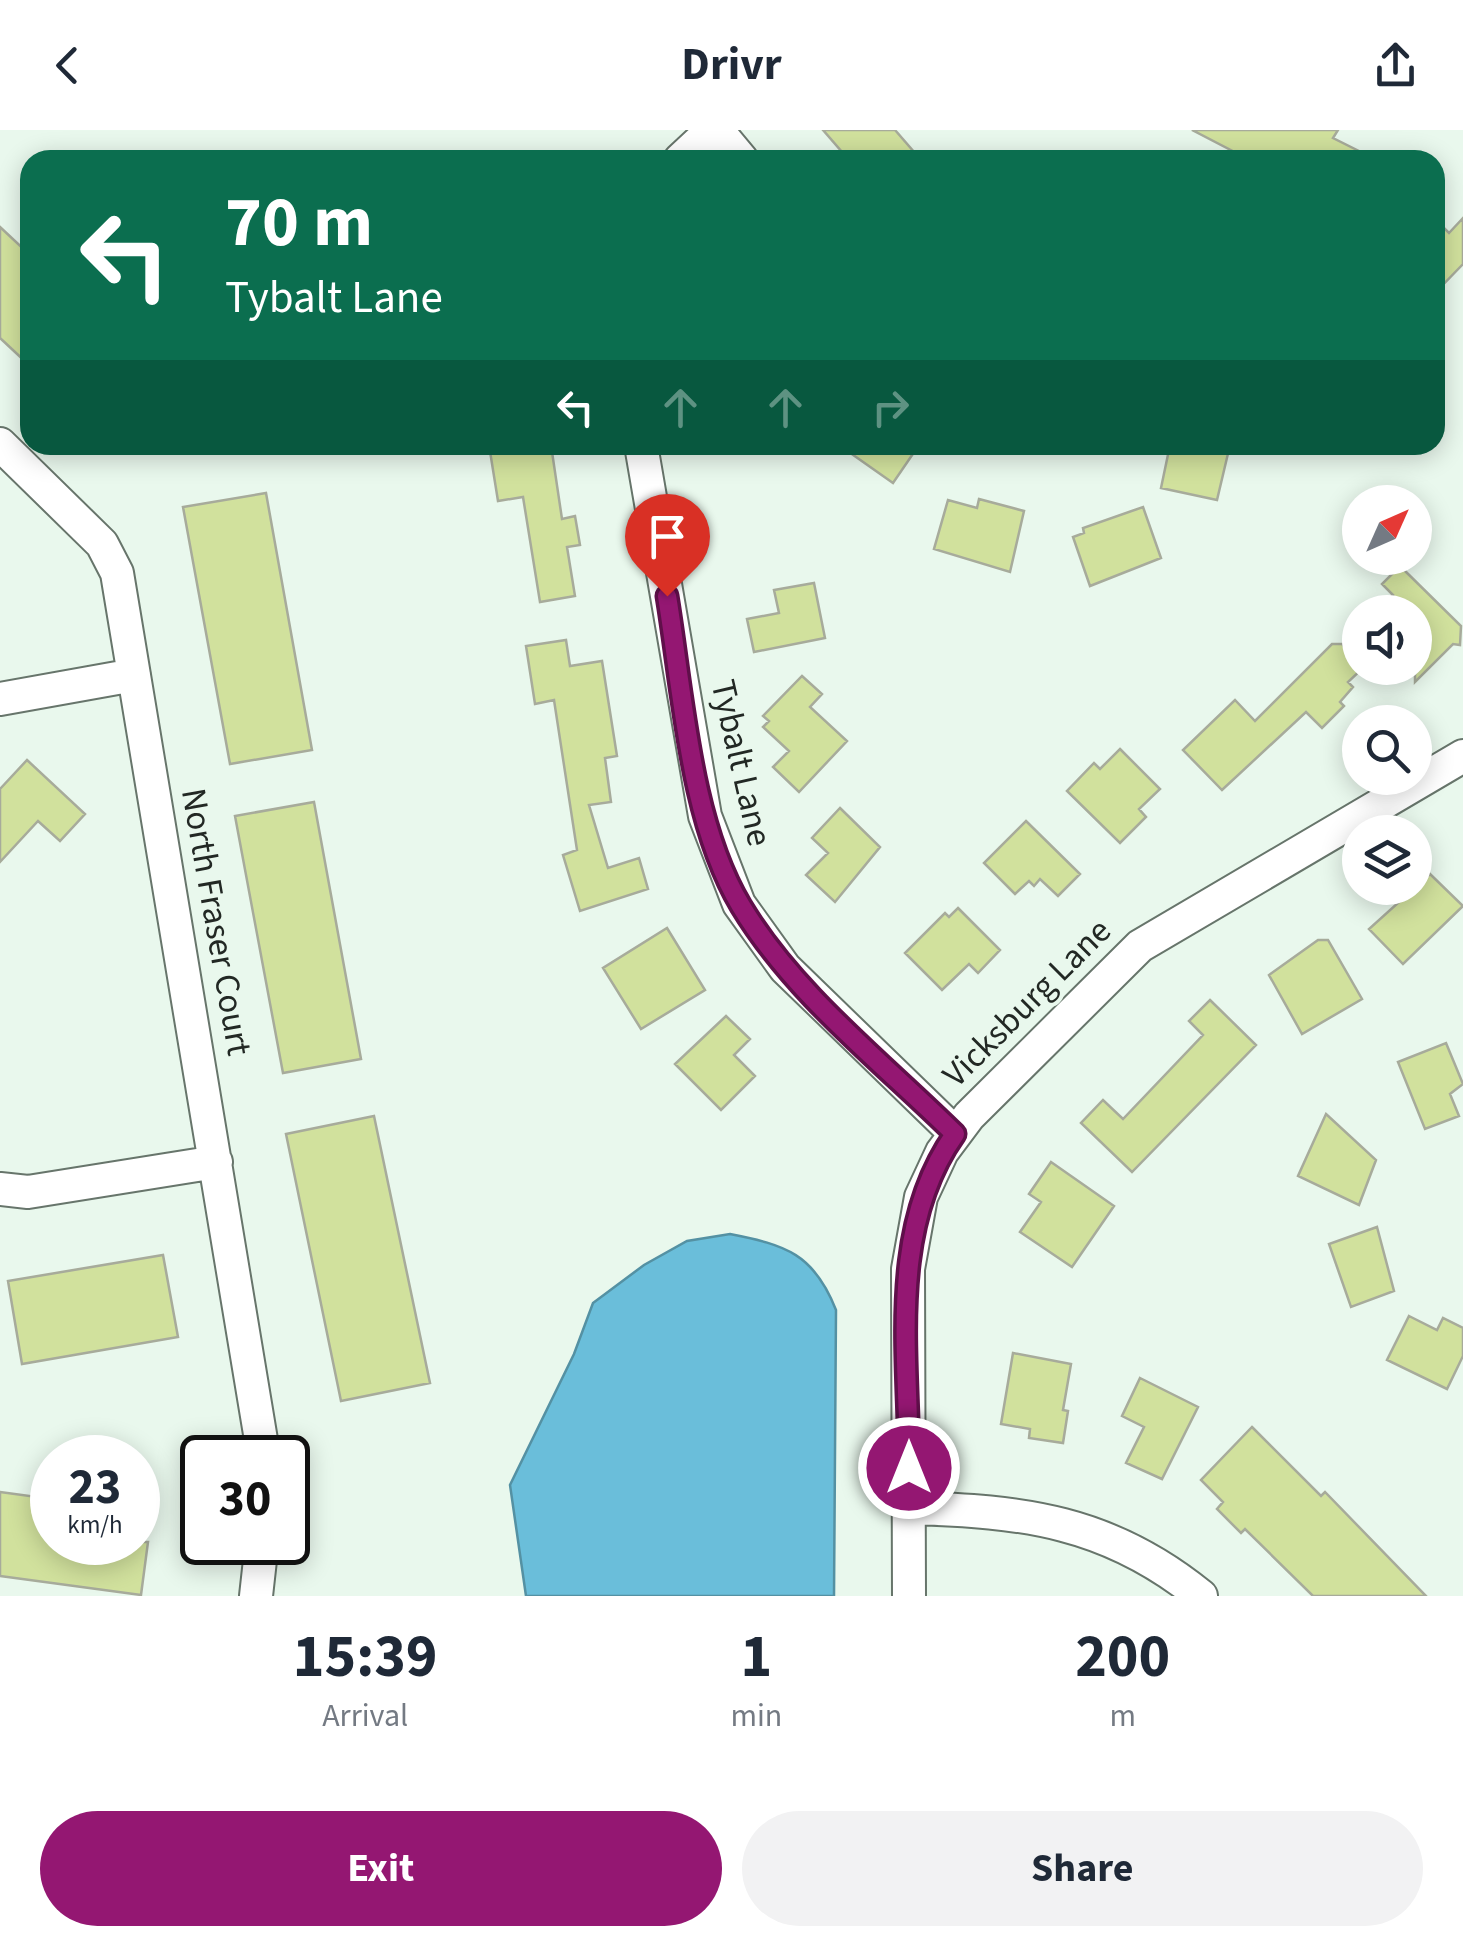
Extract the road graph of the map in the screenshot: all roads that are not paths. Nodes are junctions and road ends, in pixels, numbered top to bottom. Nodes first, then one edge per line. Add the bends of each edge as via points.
1 (714, 130) edge
2 (691, 150) edge
3 (733, 150) edge
4 (0, 444) edge
5 (643, 455) edge
6 (134, 676) junction
7 (0, 698) edge
8 (1463, 756) edge
9 (955, 1134) junction
10 (216, 1162) junction
11 (0, 1189) edge
12 (260, 1435) edge
13 (909, 1508) junction
14 (259, 1565) edge
15 (256, 1596) edge
16 (909, 1596) edge
17 (1201, 1596) edge

1 - 2 street
1 - 3 street
4 - 6 street, North Fraser Court via 110,556
5 - 9 street, Tybalt Lane via 705,816 740,904 785,968
6 - 7 street
6 - 10 street, North Fraser Court
8 - 9 street, Vicksburg Lane via 1150,938 1101,980
9 - 13 street, Vicksburg Lane via 929,1178 912,1230
10 - 11 street via 28,1192
10 - 12 street, North Fraser Court
13 - 16 street, Vicksburg Lane
13 - 17 street via 1013,1512 1071,1526 1146,1556
14 - 15 street

